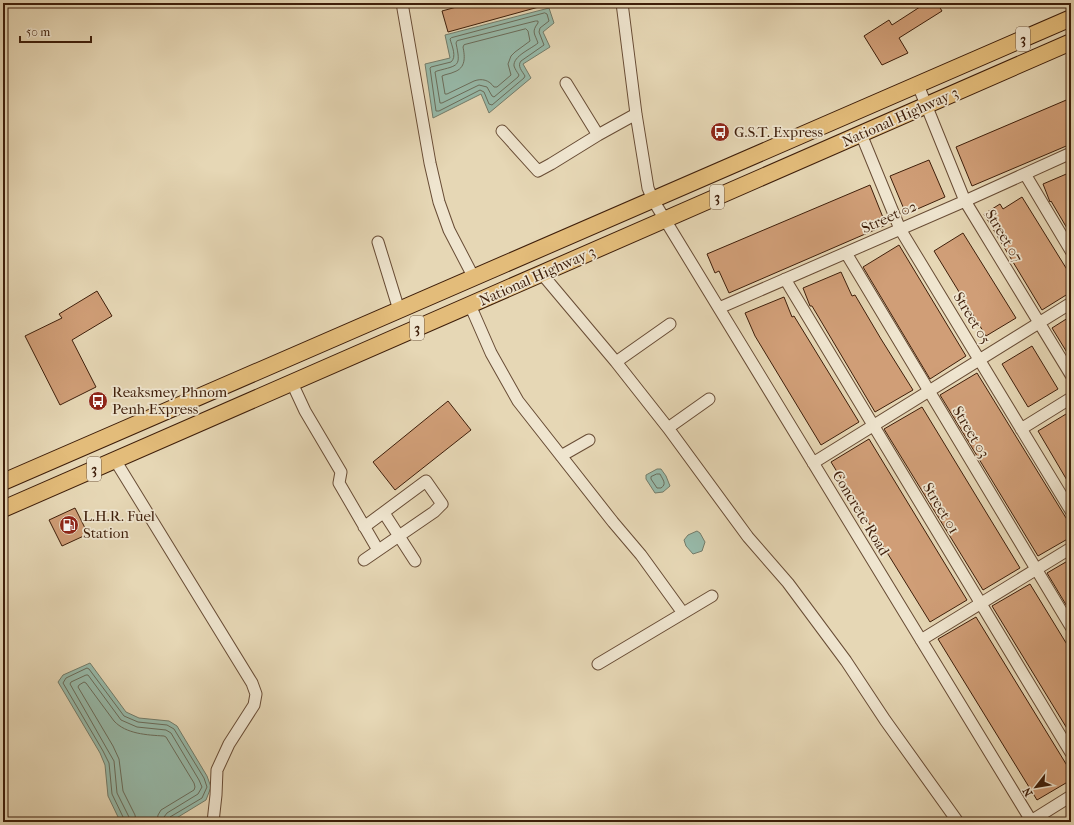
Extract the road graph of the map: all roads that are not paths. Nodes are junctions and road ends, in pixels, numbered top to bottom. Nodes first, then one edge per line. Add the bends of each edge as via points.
1 (402, 3) edge
2 (622, 3) edge
3 (1071, 18) edge
4 (1071, 42) edge
5 (566, 83) dead end
6 (918, 85) junction
7 (927, 106) junction
8 (636, 114) junction
9 (502, 131) dead end
10 (861, 134) junction
11 (598, 135) junction
12 (1071, 153) edge
13 (1024, 174) junction
14 (653, 200) junction
15 (965, 201) junction
16 (665, 220) junction
17 (900, 229) junction
18 (378, 242) dead end
19 (1071, 251) edge
20 (846, 253) junction
21 (542, 274) junction
22 (474, 278) junction
23 (785, 279) junction
24 (1071, 303) edge
25 (470, 305) junction
26 (719, 308) junction
27 (399, 310) junction
28 (1039, 323) junction
29 (670, 324) dead end
30 (980, 360) junction
31 (616, 362) junction
32 (1071, 375) edge
33 (292, 383) junction
34 (929, 391) junction
35 (1071, 398) edge
36 (709, 399) dead end
37 (873, 426) junction
38 (668, 428) junction
39 (1021, 429) junction
40 (589, 440) dead end
41 (561, 456) junction
42 (115, 460) junction
43 (813, 463) junction
44 (3, 482) edge
45 (3, 509) edge
46 (1071, 510) edge
47 (384, 513) junction
48 (364, 527) junction
49 (399, 536) junction
50 (1071, 548) edge
51 (378, 550) junction
52 (364, 560) dead end
53 (415, 561) dead end
54 (1036, 569) junction
55 (712, 596) dead end
56 (980, 603) junction
57 (683, 613) junction
58 (1071, 627) edge
59 (921, 640) junction
60 (598, 664) dead end
61 (1071, 753) edge
62 (1071, 796) edge
63 (1031, 821) edge
64 (213, 822) edge
65 (958, 822) edge

1 - 22 street via 439,202 449,230
2 - 8 street, Concrete Road
3 - 6 highway, National Highway 3 / 3
4 - 7 highway, National Highway 3 / 3
5 - 11 street
6 - 7 street, Street 07
6 - 14 highway, National Highway 3 / 3
7 - 10 highway, National Highway 3 / 3
7 - 15 street, Street 07
8 - 11 street
8 - 14 street, Concrete Road via 648,188
9 - 11 street via 538,170
10 - 16 highway, National Highway 3 / 3
10 - 17 street, Street 05
12 - 13 street, Street 02
13 - 15 street, Street 02
13 - 19 street
14 - 16 street, Concrete Road
14 - 22 highway, National Highway 3 / 3
15 - 17 street, Street 02
15 - 28 street, Street 07
16 - 21 highway, National Highway 3 / 3
16 - 26 street, Concrete Road
17 - 20 street, Street 02
17 - 30 street, Street 05
18 - 27 street
20 - 23 street, Street 02
20 - 34 street, Street 03
21 - 25 highway, National Highway 3 / 3
21 - 31 street
22 - 27 highway, National Highway 3 / 3
23 - 26 street, Street 02
23 - 37 street, Street 01
24 - 28 street
25 - 33 highway, National Highway 3 / 3
25 - 41 street via 491,353 518,401
26 - 43 street, Concrete Road
27 - 44 highway, National Highway 3 / 3
28 - 30 street
28 - 32 street, Street 07
29 - 31 street
30 - 34 street
30 - 39 street, Street 05
31 - 38 street
33 - 42 highway, National Highway 3 / 3
33 - 48 street via 305,411 342,472 339,483
34 - 37 street
34 - 54 street, Street 03
35 - 39 street
36 - 38 street
37 - 43 street
37 - 56 street, Street 01
38 - 65 street via 748,537 788,583 846,660 885,720
39 - 46 street, Street 05
40 - 41 street
41 - 57 street via 641,555
42 - 45 highway, National Highway 3 / 3
42 - 64 street via 256,694 254,705 217,770
43 - 59 street, Concrete Road
47 - 48 street
47 - 49 street
47 - 49 street via 426,481 442,504
48 - 51 street
49 - 51 street
49 - 53 street
50 - 54 street
51 - 52 street
54 - 56 street
54 - 58 street, Street 03
55 - 57 street
56 - 59 street
56 - 61 street, Street 01
57 - 60 street
59 - 63 street, Concrete Road
62 - 63 street

